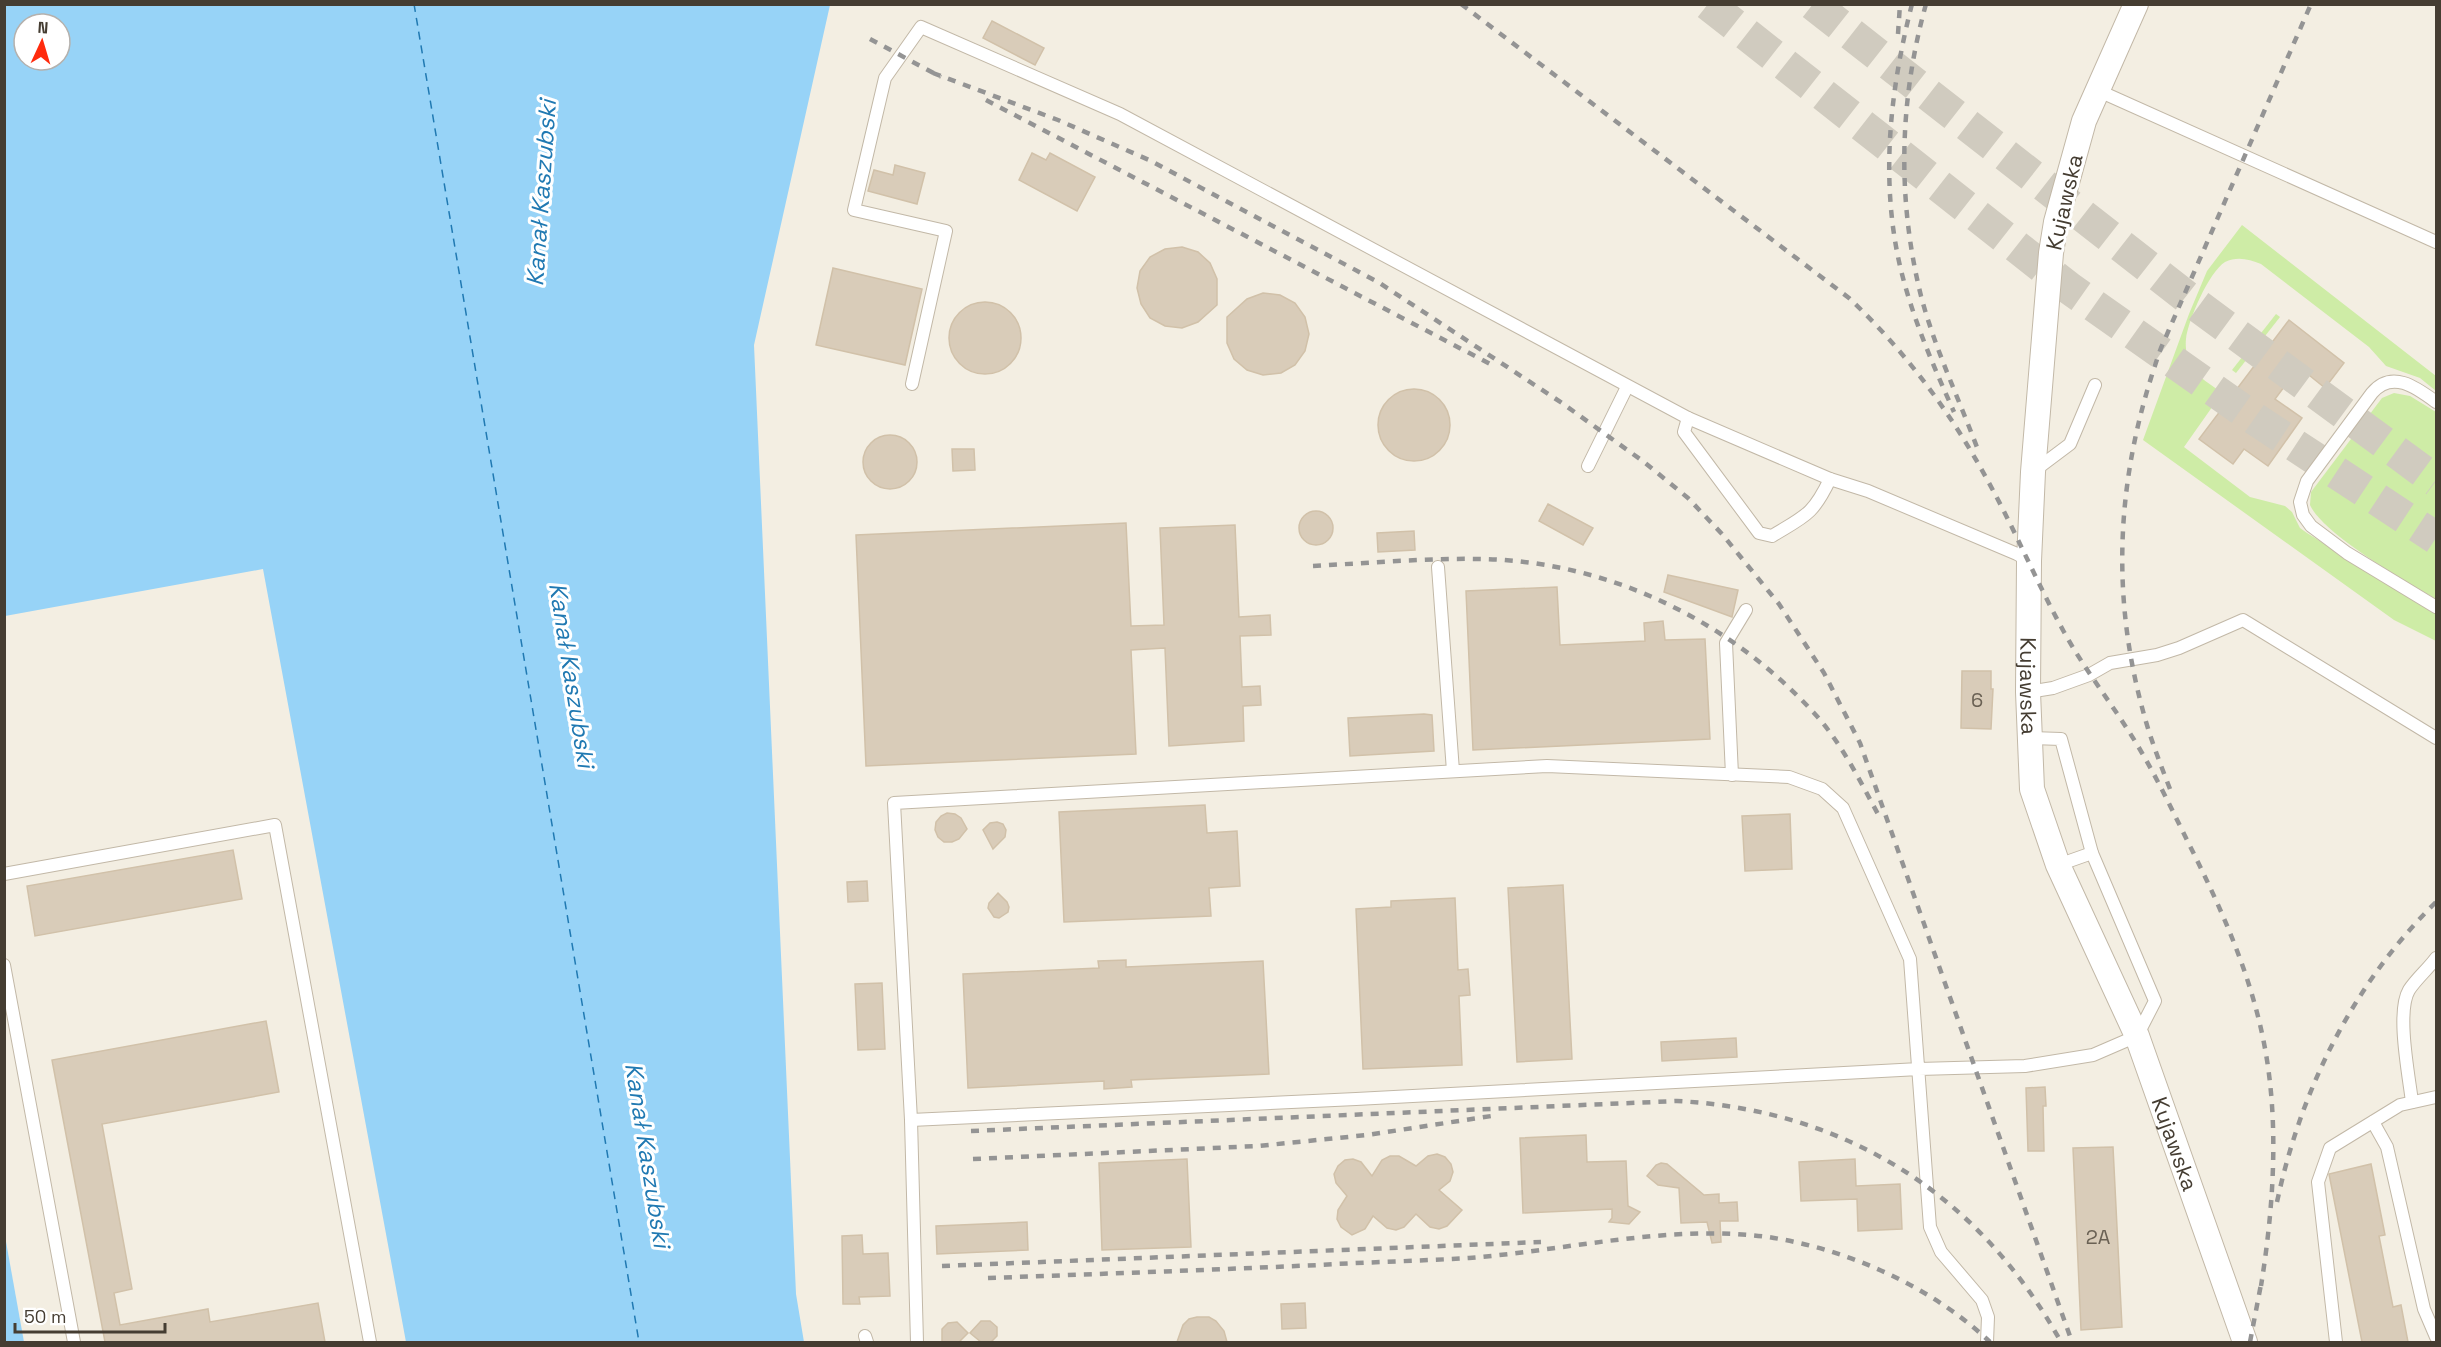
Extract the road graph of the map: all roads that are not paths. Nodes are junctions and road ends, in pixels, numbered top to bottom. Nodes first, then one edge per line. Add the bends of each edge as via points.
1 (2136, 4) edge
2 (2099, 91) junction
3 (2436, 242) edge
4 (912, 384) dead end
5 (2095, 385) dead end
6 (1627, 387) junction
7 (2436, 402) edge
8 (1688, 418) junction
9 (1588, 466) dead end
10 (2033, 472) junction
11 (1830, 479) junction
12 (2029, 561) junction
13 (1438, 567) dead end
14 (2436, 607) edge
15 (1746, 610) dead end
16 (2028, 692) junction
17 (2028, 738) junction
18 (2436, 738) edge
19 (1453, 771) junction
20 (1732, 775) junction
21 (2092, 853) junction
22 (2058, 865) junction
23 (4, 874) edge
24 (2436, 958) edge
25 (4, 965) edge
26 (2137, 1036) junction
27 (1919, 1069) junction
28 (2436, 1097) edge
29 (2412, 1102) junction
30 (911, 1120) junction
31 (2373, 1122) junction
32 (2436, 1337) edge
33 (74, 1342) edge
34 (369, 1342) edge
35 (917, 1342) edge
36 (1987, 1342) edge
37 (2242, 1342) edge
38 (2336, 1342) edge

1 - 2 street, Kujawska
2 - 3 lane
2 - 10 street, Kujawska via 2084,121 2055,222
4 - 6 lane via 946,231 854,210 885,78 921,27 1120,114
5 - 10 lane via 2070,444
6 - 8 lane
6 - 9 lane
7 - 14 lane via 2417,388 2398,381 2377,387 2307,480 2301,502 2303,515 2325,537
8 - 11 lane
8 - 11 lane via 1684,432 1759,533 1772,536 1808,514 1818,504
10 - 12 street, Kujawska
11 - 12 lane via 1925,514
12 - 16 street, Kujawska
13 - 19 lane
15 - 20 lane via 1726,643
16 - 17 street, Kujawska
16 - 18 lane via 2053,688 2110,663 2180,648 2243,620
17 - 21 lane via 2061,739
17 - 22 street, Kujawska via 2032,789
19 - 20 lane via 1547,766
19 - 30 lane via 894,803
20 - 27 lane via 1789,777 1822,789 1843,808 1910,959
21 - 22 lane
21 - 26 lane via 2155,1001
22 - 26 street, Kujawska
23 - 34 lane via 275,825
24 - 29 lane via 2403,1003
25 - 33 lane
26 - 27 lane via 2093,1055 2025,1066
26 - 37 street, Kujawska
27 - 30 lane
27 - 36 lane via 1930,1227 1941,1252 1982,1300 1989,1317
28 - 29 lane
29 - 31 lane
30 - 35 lane
31 - 32 lane via 2387,1147 2424,1308
31 - 38 lane via 2330,1148 2318,1182

